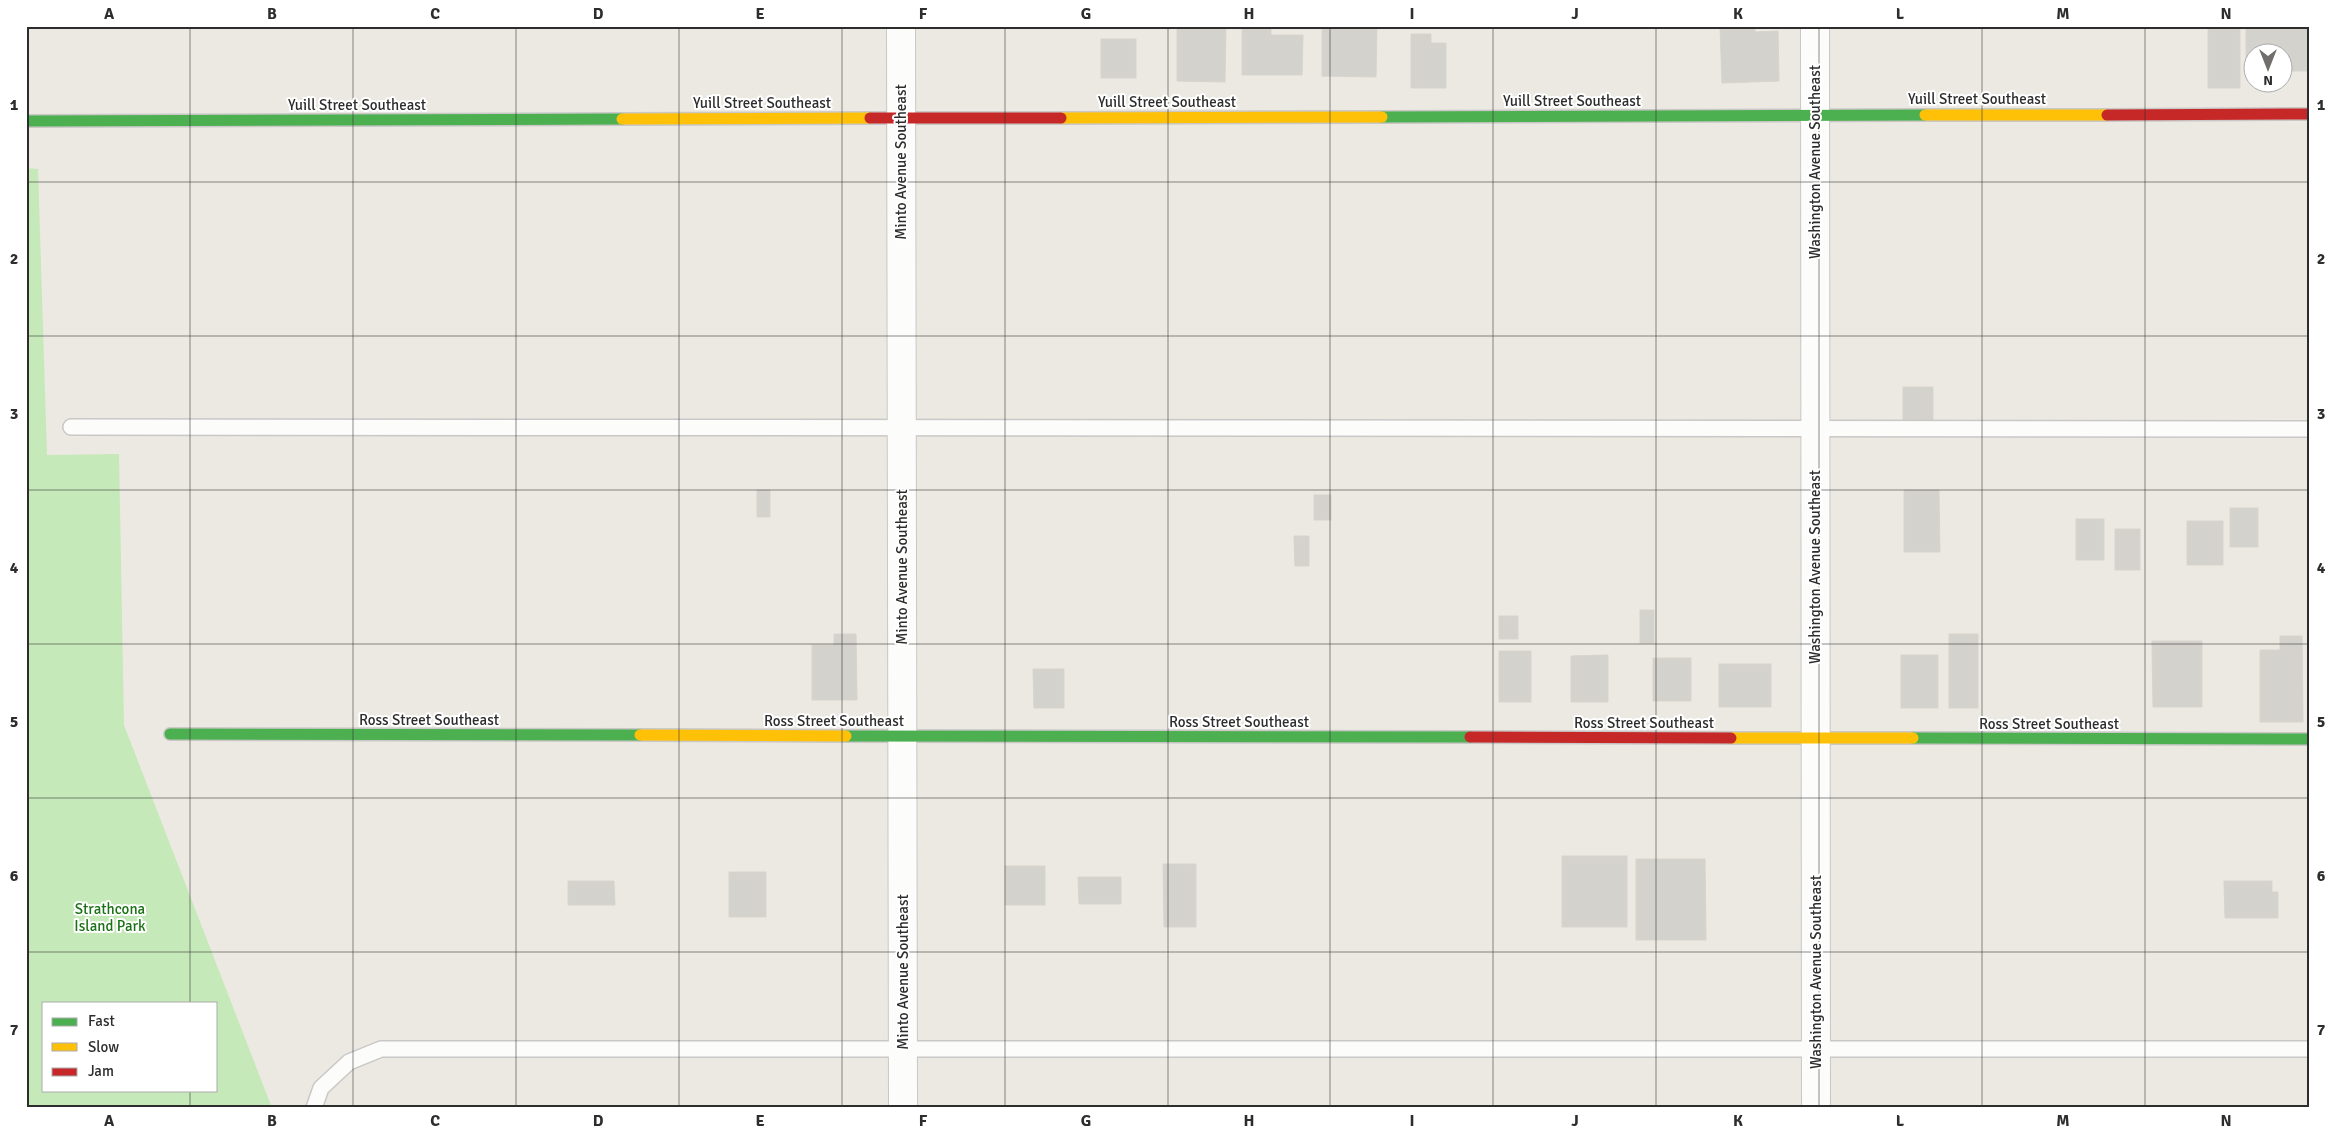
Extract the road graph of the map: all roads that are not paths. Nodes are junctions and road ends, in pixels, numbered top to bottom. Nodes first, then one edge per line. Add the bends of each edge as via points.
1 (901, 26) edge
2 (1815, 26) edge
3 (2309, 114) edge
4 (1815, 115) junction
5 (901, 118) junction
6 (26, 121) edge
7 (71, 427) dead end
8 (902, 428) junction
9 (1815, 429) junction
10 (2309, 429) edge
11 (170, 734) dead end
12 (903, 736) junction
13 (1816, 738) junction
14 (2309, 739) edge
15 (2309, 1049) edge
16 (903, 1050) junction
17 (1816, 1050) junction
18 (314, 1108) edge
19 (903, 1108) edge
20 (1816, 1108) edge

1 - 5 street, Minto Avenue Southeast
2 - 4 street, Washington Avenue Southeast
3 - 4 street, Yuill Street Southeast
4 - 5 street, Yuill Street Southeast
4 - 9 street, Washington Avenue Southeast
5 - 6 street, Yuill Street Southeast
5 - 8 street, Minto Avenue Southeast
7 - 8 lane
8 - 9 lane
8 - 12 street, Minto Avenue Southeast
9 - 10 lane
9 - 13 street, Washington Avenue Southeast
11 - 12 street, Ross Street Southeast
12 - 13 street, Ross Street Southeast
12 - 16 street, Minto Avenue Southeast
13 - 14 street, Ross Street Southeast
13 - 17 street, Washington Avenue Southeast
15 - 17 lane
16 - 17 lane
16 - 18 lane via 381,1050 350,1062 321,1088
16 - 19 street, Minto Avenue Southeast
17 - 20 street, Washington Avenue Southeast

